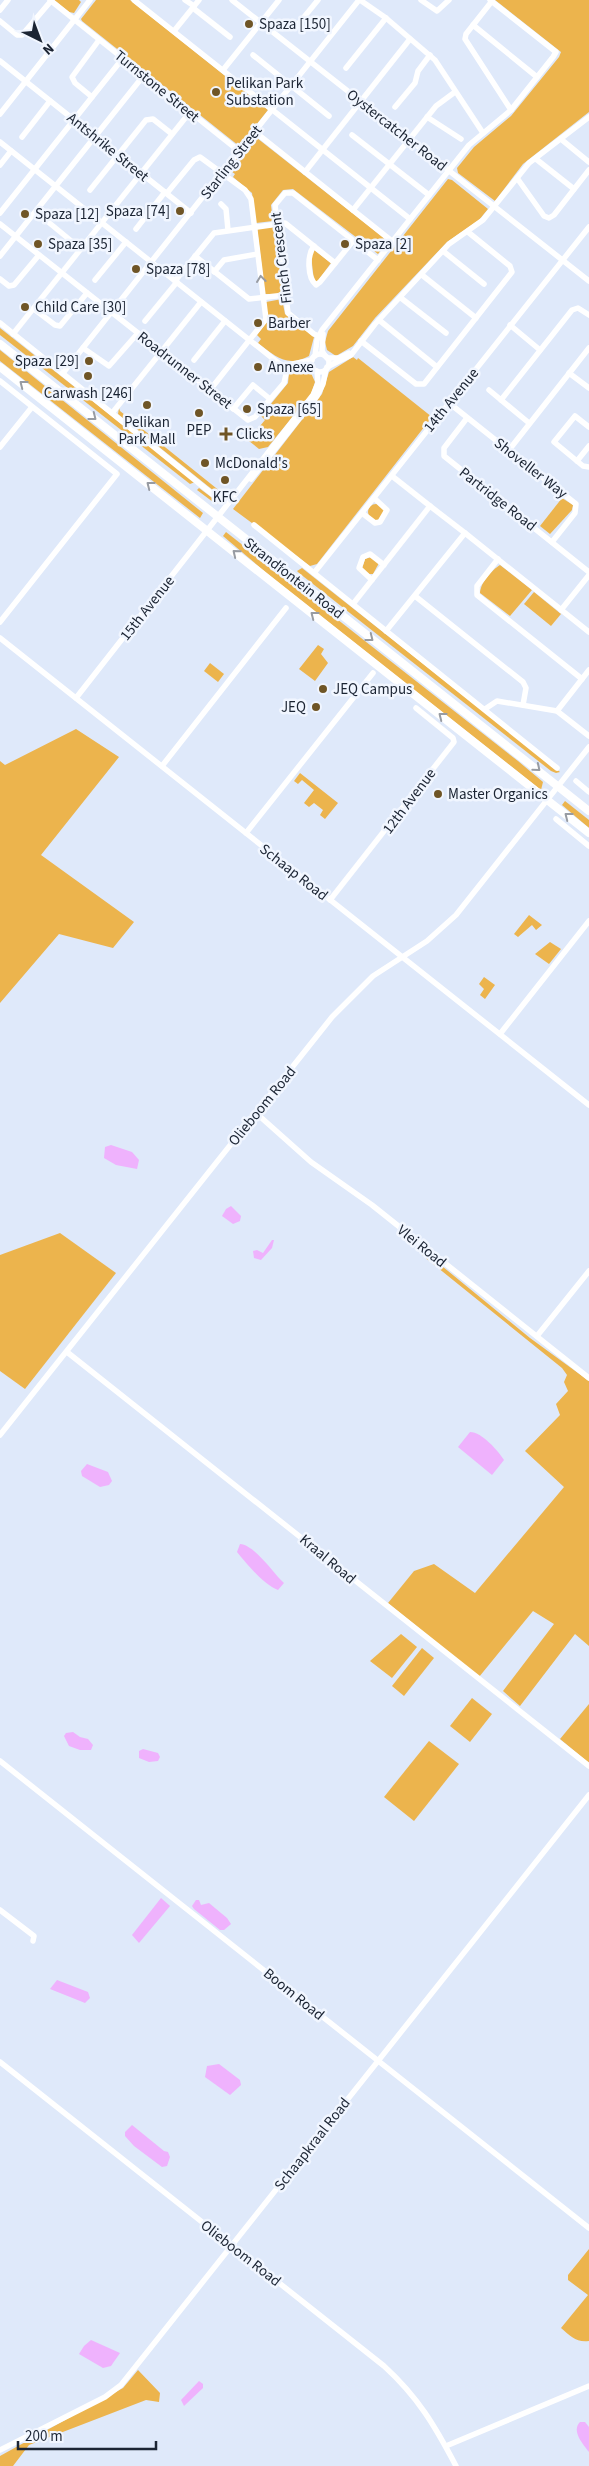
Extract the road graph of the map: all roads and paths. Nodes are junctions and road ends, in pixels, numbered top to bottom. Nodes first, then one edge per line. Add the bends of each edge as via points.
1 (8, 0) edge
2 (50, 0) edge
3 (90, 0) edge
4 (134, 0) edge
5 (185, 0) edge
6 (199, 0) edge
7 (232, 0) edge
8 (279, 0) edge
9 (318, 0) edge
10 (359, 0) edge
11 (421, 0) edge
12 (449, 0) edge
13 (491, 1) edge
14 (193, 7) junction
15 (0, 10) edge
16 (386, 18) junction
17 (75, 20) junction
18 (0, 21) edge
19 (261, 22) junction
20 (473, 25) junction
21 (295, 28) dead end
22 (174, 31) junction
23 (230, 36) dead end
24 (410, 39) junction
25 (99, 40) junction
26 (253, 55) dead end
27 (430, 55) junction
28 (123, 58) junction
29 (0, 61) edge
30 (311, 62) junction
31 (346, 68) dead end
32 (223, 70) junction
33 (144, 75) junction
34 (537, 77) junction
35 (26, 81) junction
36 (291, 86) junction
37 (455, 92) junction
38 (92, 97) junction
39 (50, 101) junction
40 (360, 101) junction
41 (395, 107) dead end
42 (272, 110) junction
43 (511, 110) junction
44 (190, 112) junction
45 (0, 114) edge
46 (329, 116) dead end
47 (427, 117) junction
48 (588, 118) edge
49 (74, 120) junction
50 (255, 132) junction
51 (483, 133) junction
52 (172, 134) junction
53 (352, 135) dead end
54 (95, 136) junction
55 (22, 137) dead end
56 (462, 139) dead end
57 (561, 139) junction
58 (409, 140) junction
59 (0, 142) edge
60 (322, 149) junction
61 (11, 151) junction
62 (240, 151) junction
63 (118, 154) junction
64 (536, 158) junction
65 (589, 162) edge
66 (390, 164) junction
67 (0, 165) edge
68 (35, 170) junction
69 (448, 170) junction
70 (589, 170) edge
71 (304, 172) junction
72 (141, 173) junction
73 (222, 173) junction
74 (517, 178) junction
75 (56, 186) junction
76 (371, 188) junction
77 (574, 189) junction
78 (90, 190) dead end
79 (166, 193) junction
80 (429, 195) junction
81 (221, 204) dead end
82 (494, 207) junction
83 (353, 210) junction
84 (191, 212) junction
85 (0, 213) edge
86 (410, 219) junction
87 (47, 221) dead end
88 (102, 223) junction
89 (0, 224) edge
90 (276, 224) junction
91 (254, 226) junction
92 (589, 227) edge
93 (136, 229) dead end
94 (228, 230) junction
95 (468, 232) junction
96 (16, 236) junction
97 (353, 241) junction
98 (126, 242) junction
99 (393, 242) junction
100 (314, 246) junction
101 (81, 249) junction
102 (443, 251) junction
103 (257, 254) junction
104 (39, 255) junction
105 (0, 256) edge
106 (195, 256) junction
107 (378, 260) junction
108 (562, 260) junction
109 (151, 262) junction
110 (335, 263) junction
111 (214, 272) junction
112 (62, 273) junction
113 (422, 275) junction
114 (0, 279) edge
115 (95, 280) dead end
116 (589, 281) edge
117 (176, 282) junction
118 (484, 284) dead end
119 (88, 293) junction
120 (285, 296) junction
121 (263, 298) junction
122 (401, 298) junction
123 (201, 302) junction
124 (34, 308) junction
125 (112, 312) junction
126 (589, 315) edge
127 (476, 318) junction
128 (379, 320) junction
129 (145, 321) dead end
130 (226, 321) junction
131 (0, 323) edge
132 (510, 325) junction
133 (138, 333) junction
134 (446, 333) dead end
135 (13, 334) junction
136 (320, 336) junction
137 (250, 340) junction
138 (361, 341) junction
139 (0, 344) edge
140 (83, 348) junction
141 (355, 348) junction
142 (589, 348) edge
143 (540, 350) junction
144 (161, 352) junction
145 (326, 357) junction
146 (313, 358) junction
147 (194, 360) dead end
148 (288, 366) junction
149 (0, 367) edge
150 (437, 367) junction
151 (327, 368) junction
152 (315, 370) junction
153 (63, 373) junction
154 (569, 373) junction
155 (0, 381) edge
156 (589, 388) edge
157 (210, 390) junction
158 (489, 390) dead end
159 (270, 399) junction
160 (501, 400) junction
161 (449, 403) junction
162 (32, 407) junction
163 (233, 409) junction
164 (113, 412) junction
165 (467, 418) junction
166 (529, 423) junction
167 (589, 426) edge
168 (589, 446) edge
169 (0, 447) edge
170 (509, 450) junction
171 (577, 461) junction
172 (589, 467) edge
173 (392, 476) junction
174 (236, 493) junction
175 (216, 497) dead end
176 (374, 498) junction
177 (430, 506) junction
178 (362, 513) junction
179 (218, 517) junction
180 (254, 526) dead end
181 (208, 530) junction
182 (464, 533) junction
183 (552, 542) junction
184 (498, 559) junction
185 (384, 565) junction
186 (314, 573) junction
187 (589, 573) edge
188 (372, 580) junction
189 (415, 596) junction
190 (353, 604) junction
191 (286, 608) dead end
192 (561, 610) junction
193 (0, 622) edge
194 (386, 631) junction
195 (589, 632) edge
196 (0, 638) edge
197 (589, 670) edge
198 (373, 673) dead end
199 (582, 679) junction
200 (76, 698) junction
201 (523, 705) junction
202 (416, 708) dead end
203 (485, 709) junction
204 (557, 711) junction
205 (589, 736) edge
206 (589, 747) edge
207 (162, 766) junction
208 (557, 768) dead end
209 (576, 781) dead end
210 (558, 786) junction
211 (589, 792) edge
212 (547, 800) junction
213 (589, 811) edge
214 (556, 819) dead end
215 (246, 833) junction
216 (589, 833) edge
217 (589, 846) edge
218 (330, 900) junction
219 (589, 921) edge
220 (402, 957) junction
221 (500, 1034) junction
222 (589, 1096) edge
223 (587, 1103) edge
224 (256, 1113) junction
225 (589, 1271) edge
226 (537, 1336) junction
227 (67, 1352) junction
228 (589, 1378) edge
229 (0, 1436) edge
230 (0, 1761) edge
231 (589, 1766) edge
232 (589, 1795) edge
233 (0, 1910) edge
234 (33, 1941) dead end
235 (378, 2061) junction
236 (0, 2062) edge
237 (589, 2228) edge
238 (232, 2246) junction
239 (589, 2386) edge
240 (446, 2446) junction
241 (0, 2450) edge
242 (456, 2466) edge

1 - 15 street
2 - 17 street, Turnstone Street
2 - 18 street via 22,35 17,35
3 - 17 street
4 - 22 street
5 - 14 street
6 - 14 street
7 - 19 street, Oystercatcher Road
8 - 19 street
9 - 21 street
10 - 16 street
10 - 30 street, Starling Street
11 - 12 street via 437,11
13 - 20 street
13 - 34 street via 556,52
14 - 22 street
14 - 23 street
16 - 24 street
16 - 31 street
17 - 25 street, Turnstone Street
17 - 35 street
19 - 30 street, Oystercatcher Road
19 - 32 street
20 - 34 street
20 - 43 street via 465,39
22 - 32 street
24 - 27 street
24 - 40 street
25 - 28 street, Turnstone Street
25 - 38 street via 72,77
26 - 36 street
27 - 37 street
27 - 41 street via 418,71 415,83
28 - 33 street, Turnstone Street
28 - 38 street
29 - 35 street, Antshrike Street
30 - 36 street, Starling Street
30 - 40 street, Oystercatcher Road
32 - 42 street
33 - 44 street, Turnstone Street
33 - 54 street
34 - 43 street
35 - 39 street, Antshrike Street
35 - 45 street
36 - 42 street, Starling Street
36 - 46 street
37 - 47 street
37 - 51 street
38 - 49 street
39 - 49 street, Antshrike Street
39 - 55 street
40 - 58 street, Oystercatcher Road
40 - 60 street
42 - 50 street, Starling Street
42 - 60 street
43 - 51 street
44 - 52 street
44 - 62 street, Turnstone Street
47 - 56 street
47 - 58 street
48 - 57 street
49 - 54 street, Antshrike Street
49 - 68 street
50 - 62 street, Starling Street
50 - 71 street
51 - 69 street
52 - 63 street via 155,120 148,119
52 - 72 street
53 - 66 street
54 - 63 street, Antshrike Street
54 - 75 street
57 - 64 street
57 - 65 street
58 - 66 street
58 - 69 street, Oystercatcher Road
59 - 61 street
60 - 71 street
60 - 76 street
61 - 67 street
61 - 68 street
62 - 73 street, Starling Street
63 - 72 street, Antshrike Street
63 - 78 street
64 - 74 street
64 - 77 street
66 - 76 street
66 - 80 street
68 - 75 street
68 - 85 street
69 - 80 street
69 - 82 street, Oystercatcher Road
70 - 77 street
71 - 83 street
72 - 79 street, Antshrike Street
72 - 88 street
73 - 79 street via 198,157
73 - 84 street, Starling Street
73 - 91 street via 250,194
74 - 77 street via 547,218
74 - 82 street
75 - 88 street
75 - 96 street
76 - 83 street
76 - 86 street
79 - 84 street, Antshrike Street
79 - 93 street
80 - 86 street
81 - 94 street via 226,209
82 - 95 street
82 - 108 street, Oystercatcher Road
83 - 99 street
84 - 109 street, Starling Street
86 - 99 street
87 - 101 street
88 - 98 street
88 - 101 street
89 - 96 street, Roadrunner Street
90 - 91 street
90 - 97 street, Finch Crescent via 275,205 285,193 290,192
90 - 100 street via 286,224
90 - 120 street, Finch Crescent
91 - 94 street
91 - 103 street
92 - 108 street, 14th Avenue
94 - 106 street via 214,233
95 - 102 street
95 - 127 street via 512,270
96 - 104 street, Roadrunner Street
96 - 105 street
97 - 107 street, Finch Crescent
97 - 110 street
98 - 109 street
98 - 115 street
99 - 107 street
100 - 110 street
100 - 110 street via 308,256 314,284 320,282
101 - 112 street
102 - 113 street
102 - 118 street
103 - 111 street via 224,260
121 -> 103 street
104 - 112 street, Roadrunner Street
104 - 114 street via 14,286
106 - 111 street
106 - 117 street
107 - 136 street
108 - 116 street, Oystercatcher Road
108 - 132 street, 14th Avenue
109 - 117 street
109 - 125 street, Starling Street
111 - 121 street via 249,299
112 - 119 street, Roadrunner Street
112 - 124 street
113 - 122 street
113 - 127 street
117 - 123 street
117 - 129 street
119 - 124 street via 60,326 54,325
119 - 125 street, Roadrunner Street
120 - 121 street
120 - 136 street, Finch Crescent via 290,315
121 - 137 street via 266,319
122 - 128 street
122 - 134 street
123 - 130 street
123 - 144 street
124 - 135 street
125 - 133 street, Roadrunner Street
125 - 140 street, Starling Street
126 - 143 street via 574,309
127 - 150 street
128 - 138 street
128 - 150 street
130 - 137 street
130 - 147 street
131 - 135 street
132 - 143 street
132 - 161 street, 14th Avenue
133 - 140 street via 109,366
133 - 144 street, Roadrunner Street
135 - 153 street
136 - 145 street
136 - 146 street
137 - 148 street via 279,363
137 - 157 street
138 - 141 street
138 - 150 street via 418,385 424,384
139 -> 179 main road, Strandfontein Road
140 - 153 street, Starling Street
141 - 145 street via 339,358
141 - 151 street via 345,360
142 - 154 street
143 - 160 street
144 - 157 street, Roadrunner Street
144 - 164 street
145 - 146 street
145 - 151 street
146 - 148 street
146 - 152 street
148 - 152 street
148 - 159 street, Roadrunner Street via 285,381
181 -> 149 main road, Strandfontein Road
151 - 152 street
151 - 174 street via 317,396 256,473
152 - 174 street via 318,382 313,395
153 - 164 street
154 - 156 street
154 - 166 street
155 - 162 street
157 - 163 street, Roadrunner Street
158 - 160 street
159 - 163 street, Roadrunner Street via 251,420
159 - 163 street via 253,385
160 - 166 street
161 - 165 street, Shoveller Way
161 - 173 street, 14th Avenue
162 - 169 street
162 - 193 street via 117,474
164 - 175 street
165 - 170 street, Shoveller Way
165 - 183 street, Partridge Road via 444,448 444,456
166 - 170 street
167 - 171 street via 575,416 554,442
168 - 171 street
170 - 183 street, Shoveller Way via 576,504 575,513
171 - 172 street
173 - 176 street, 14th Avenue
173 - 177 street
174 - 179 street, 15th Avenue
176 - 178 street, 14th Avenue
176 - 178 street via 387,510 380,522 376,523
177 - 182 street
177 - 185 street
178 - 186 street, 14th Avenue
179 - 181 street, 15th Avenue
179 -> 210 main road, Strandfontein Road
180 - 186 street, Strandfontein Road
181 - 200 street, 15th Avenue
212 -> 181 main road, Strandfontein Road
182 - 184 street
182 - 189 street
183 - 187 street, Partridge Road
184 - 192 street
184 - 199 street via 477,586 477,594
185 - 188 street
185 - 188 street via 370,554 363,557 359,568
186 - 190 street, Strandfontein Road
187 - 192 street
188 - 190 street
189 - 194 street
189 - 201 street via 523,682 526,688
190 - 194 street, Strandfontein Road
191 - 207 street
192 - 195 street
194 - 203 street, Strandfontein Road
196 - 200 street, Schaap Road
197 - 199 street
198 - 215 street
199 - 204 street
200 - 207 street, Schaap Road
201 - 203 street via 497,701
201 - 204 street
202 - 218 street, 12th Avenue via 454,742
203 - 208 street, Strandfontein Road
204 - 205 street
206 - 210 street, Olieboom Road
207 - 215 street, Schaap Road
209 - 211 street
210 - 212 street, Olieboom Road
210 - 213 main road, Strandfontein Road
216 -> 212 main road, Strandfontein Road
212 - 220 street, Olieboom Road via 460,910 433,936
214 - 217 street
215 - 218 street, Schaap Road
218 - 220 street, Schaap Road
219 - 221 street
220 - 221 street, Schaap Road
220 - 224 street, Olieboom Road via 351,995
221 - 223 street, Schaap Road
222 - 223 street
224 - 226 street, Vlei Road via 312,1162 372,1205
224 - 227 street, Olieboom Road
225 - 226 street
226 - 228 street, Vlei Road
227 - 229 street, Olieboom Road
227 - 231 street, Kraal Road
230 - 235 street, Boom Road
232 - 235 street, Schaapkraal Road
233 - 234 street via 34,1936
235 - 237 street, Boom Road
235 - 238 street, Schaapkraal Road
236 - 238 street, Olieboom Road
238 - 240 street, Olieboom Road via 384,2366 429,2416
238 - 241 street, Schaapkraal Road via 121,2385 105,2397
239 - 240 street
240 - 242 street, Olieboom Road

